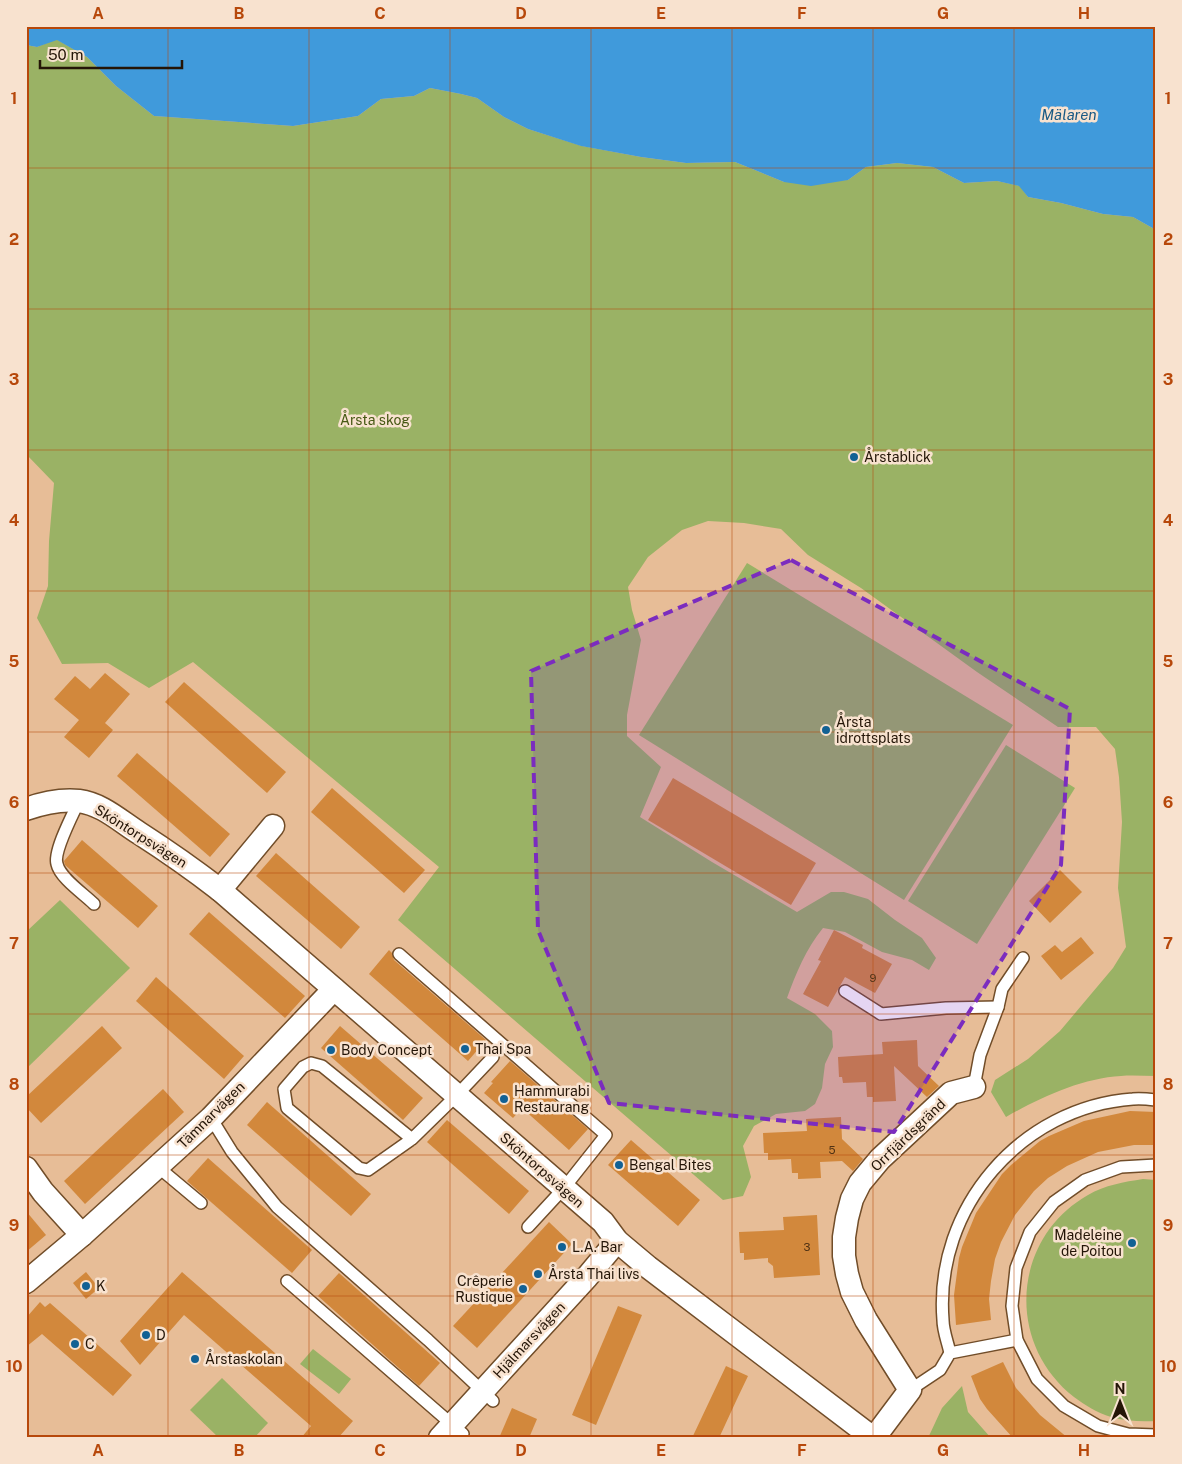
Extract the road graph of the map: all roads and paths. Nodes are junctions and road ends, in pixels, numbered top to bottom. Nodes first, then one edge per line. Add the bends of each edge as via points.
1 (79, 801) junction
2 (26, 809) edge
3 (273, 826) dead end
4 (220, 890) junction
5 (94, 904) dead end
6 (399, 954) dead end
7 (1023, 958) dead end
8 (334, 989) junction
9 (845, 991) dead end
10 (998, 1006) junction
11 (492, 1057) dead end
12 (974, 1086) joint
13 (457, 1095) junction
14 (1156, 1100) edge
15 (211, 1118) junction
16 (412, 1139) junction
17 (1156, 1164) edge
18 (158, 1167) junction
19 (26, 1168) edge
20 (564, 1188) junction
21 (200, 1203) dead end
22 (528, 1228) dead end
23 (82, 1235) junction
24 (622, 1245) junction
25 (287, 1281) dead end
26 (26, 1282) edge
27 (1017, 1340) junction
28 (950, 1354) junction
29 (910, 1390) junction
30 (487, 1396) junction
31 (454, 1433) edge
32 (1156, 1435) edge
33 (874, 1438) edge

1 - 2 street, Sköntorpsvägen via 56,800
1 - 4 street, Sköntorpsvägen via 100,807
1 - 5 lane via 56,853 57,864 64,876
3 - 4 street
4 - 8 street, Sköntorpsvägen
6 - 20 lane via 606,1135
7 - 10 lane via 1002,989
8 - 13 street, Sköntorpsvägen
8 - 15 street, Tämnarvägen
9 - 10 lane via 881,1014
10 - 12 lane via 980,1055
11 - 13 lane
12 - 29 street, Orrfjärdsgränd via 951,1093 880,1159 860,1183 847,1218 844,1256 852,1292
13 - 16 lane
13 - 20 street, Sköntorpsvägen
14 - 28 lane via 1133,1099 1093,1106 1055,1120 1021,1142 991,1170 968,1204 952,1241 943,1280 942,1321
15 - 18 street, Tämnarvägen
15 - 30 lane via 232,1152 277,1206
16 - 16 lane via 322,1066 311,1063 303,1067 284,1089 287,1108 359,1168 368,1170
17 - 27 lane via 1121,1166 1085,1180 1054,1202 1030,1232 1016,1268 1012,1306
18 - 21 lane
18 - 23 street, Tämnarvägen
19 - 23 street
20 - 22 lane
20 - 24 street, Sköntorpsvägen via 603,1222
23 - 26 street, Tämnarvägen
24 - 30 street, Hjälmarsvägen via 587,1277
24 - 33 street, Sköntorpsvägen
25 - 31 lane
27 - 28 lane
27 - 32 lane via 1038,1378 1064,1406 1098,1426 1128,1434
28 - 29 lane via 940,1370
29 - 33 street
30 - 31 street, Hjälmarsvägen

